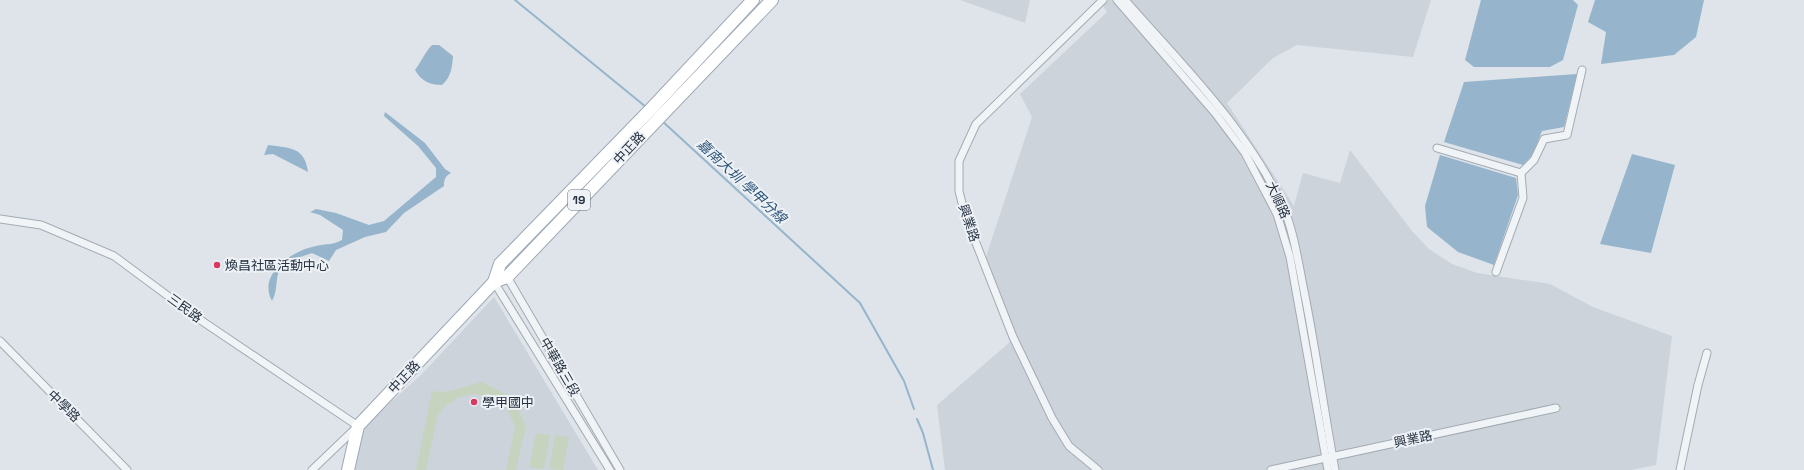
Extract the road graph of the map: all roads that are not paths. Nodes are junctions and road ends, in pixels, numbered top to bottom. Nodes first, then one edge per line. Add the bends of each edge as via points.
1 (753, 0) edge
2 (772, 0) edge
3 (1103, 0) edge
4 (1117, 0) edge
5 (1125, 0) edge
6 (1582, 70) dead end
7 (653, 115) junction
8 (1436, 148) dead end
9 (1521, 174) junction
10 (0, 219) edge
11 (500, 264) junction
12 (1496, 272) dead end
13 (507, 277) junction
14 (494, 282) junction
15 (0, 341) edge
16 (1707, 353) dead end
17 (1556, 408) dead end
18 (358, 426) junction
19 (1329, 458) junction
20 (128, 470) edge
21 (312, 470) edge
22 (348, 470) edge
23 (610, 470) edge
24 (620, 470) edge
25 (1098, 470) edge
26 (1271, 470) edge
27 (1328, 470) edge
28 (1335, 470) edge
29 (1680, 470) edge

1 - 7 main road, 中正路 / 19
2 - 7 main road, 中正路 / 19
3 - 25 street, 興業路 via 976,124 959,161 959,191 964,215 1013,337 1052,418 1069,446
4 - 19 street, 大順路 via 1215,113 1246,153 1277,214 1290,257
5 - 19 street, 大順路 via 1251,148 1285,209 1298,257 1318,360
6 - 9 street via 1567,135 1544,139 1534,160
7 - 11 main road, 中正路 / 19
7 - 13 main road, 中正路 / 19
8 - 9 street
9 - 12 street via 1523,198
10 - 18 street, 三民路 via 41,225 114,256 199,318
11 - 13 street, 中華路三段
11 - 14 main road, 19
13 - 14 main road, 19
13 - 24 street, 中華路三段
14 - 18 main road, 中正路 / 19
14 - 23 street, 中華路三段
15 - 20 street, 中學路
16 - 29 street
17 - 19 street, 興業路
18 - 21 street, 中正路
18 - 22 main road
19 - 26 street, 興業路
19 - 27 street, 大順路
19 - 28 street, 大順路

